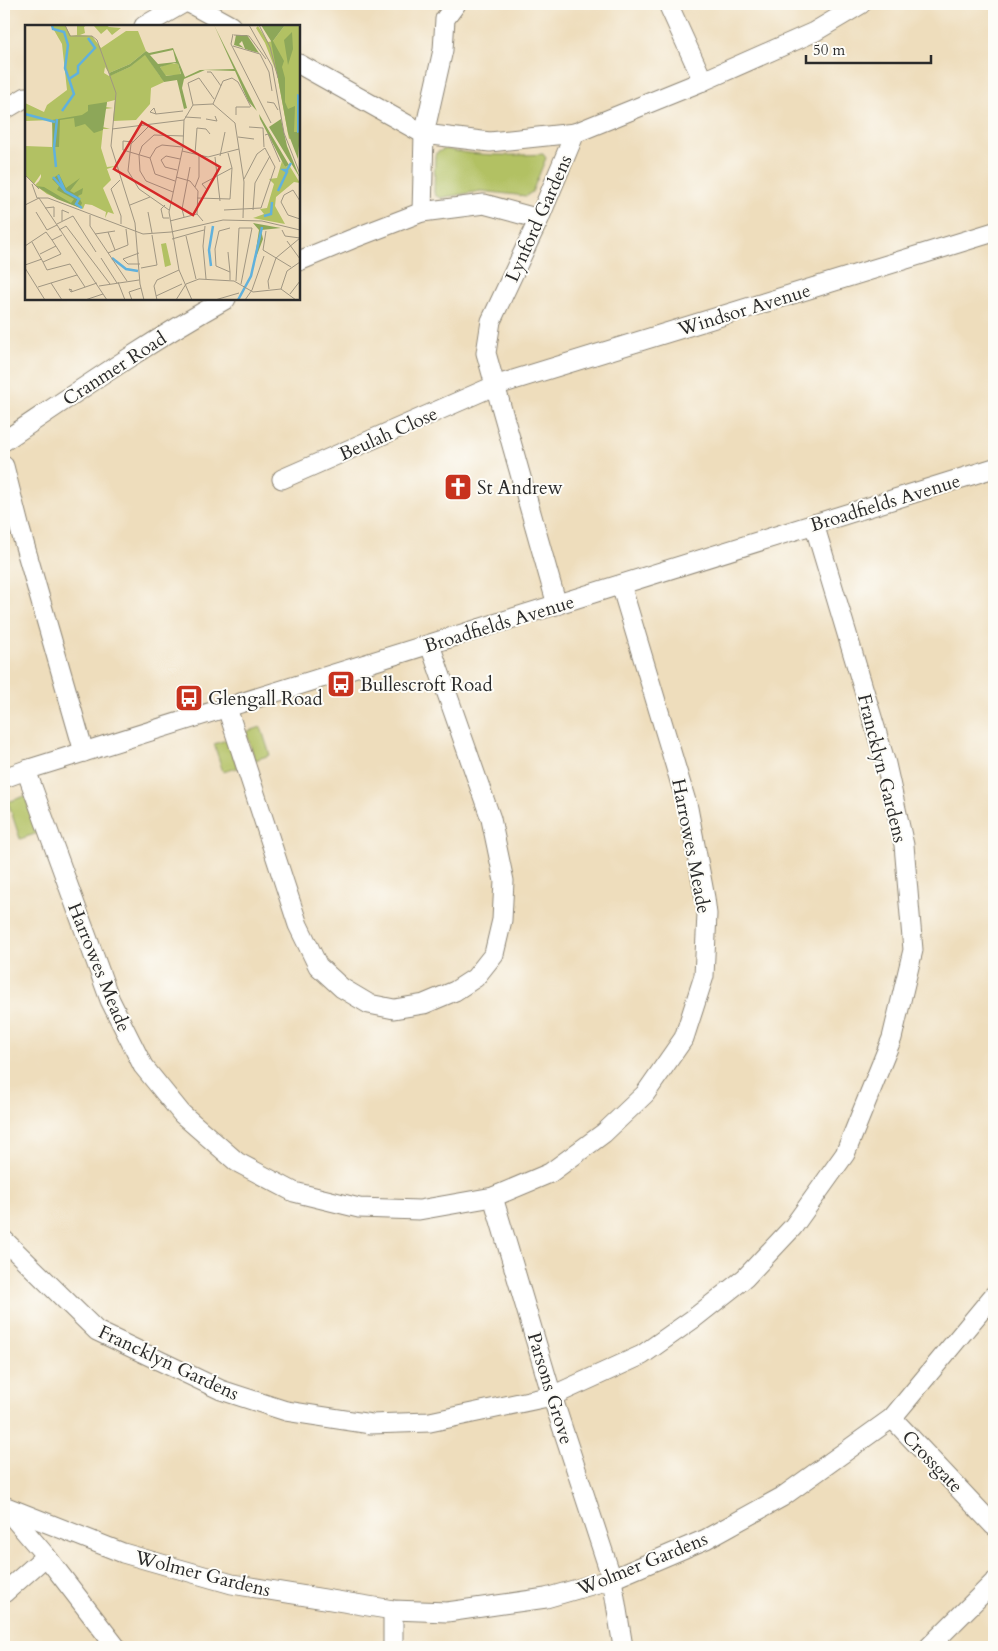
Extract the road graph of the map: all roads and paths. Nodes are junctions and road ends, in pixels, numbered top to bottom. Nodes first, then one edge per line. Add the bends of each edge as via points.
1 (182, 4) edge
2 (191, 4) edge
3 (456, 4) edge
4 (668, 4) edge
5 (861, 4) edge
6 (146, 25) edge
7 (229, 25) edge
8 (300, 65) edge
9 (703, 81) junction
10 (25, 97) edge
11 (4, 110) edge
12 (424, 134) junction
13 (575, 134) junction
14 (422, 212) junction
15 (539, 219) junction
16 (994, 232) edge
17 (300, 261) edge
18 (224, 300) edge
19 (494, 386) junction
20 (4, 441) edge
21 (4, 466) edge
22 (994, 468) edge
23 (282, 479) dead end
24 (814, 524) junction
25 (12, 531) edge
26 (621, 585) junction
27 (557, 606) junction
28 (430, 645) junction
29 (227, 708) junction
30 (84, 752) junction
31 (26, 770) junction
32 (4, 778) edge
33 (493, 1197) junction
34 (4, 1240) edge
35 (994, 1295) edge
36 (552, 1396) junction
37 (892, 1418) junction
38 (4, 1506) edge
39 (994, 1526) edge
40 (46, 1556) junction
41 (612, 1579) junction
42 (994, 1582) edge
43 (4, 1593) edge
44 (393, 1610) junction
45 (116, 1647) edge
46 (393, 1647) edge
47 (623, 1647) edge
48 (930, 1647) edge

1 - 6 street
2 - 7 street
3 - 12 street via 445,19 443,50
4 - 9 street
5 - 9 street, Lynford Gardens via 814,32
8 - 12 street
9 - 13 street, Lynford Gardens
10 - 11 street
12 - 13 street via 490,142
12 - 14 street
13 - 15 street, Lynford Gardens
14 - 15 street via 484,204
14 - 17 street
15 - 19 street, Lynford Gardens via 491,321 486,354
16 - 19 street, Windsor Avenue
18 - 20 street, Cranmer Road via 113,368
19 - 23 street, Beulah Close
19 - 27 street, Lynford Gardens
21 - 25 street
22 - 24 street, Broadfields Avenue
24 - 26 street, Broadfields Avenue
24 - 36 street, Francklyn Gardens via 886,764 904,845 913,950 892,1038 845,1154 787,1234 745,1278 642,1355
25 - 30 street
26 - 27 street, Broadfields Avenue
26 - 33 street, Harrowes Meade via 688,808 706,898 704,976 684,1038 645,1094 604,1133 550,1173
27 - 28 street, Broadfields Avenue
28 - 29 street, Broadfields Avenue
28 - 29 street via 491,819 504,881 502,920 494,954 475,978 424,1004 394,1009 368,1004 342,988 318,966 298,925
29 - 30 street, Broadfields Avenue
30 - 31 street, Broadfields Avenue
31 - 32 street, Broadfields Avenue
31 - 33 street, Harrowes Meade via 110,1000 142,1066 182,1114 237,1162 294,1192 359,1208 419,1210
33 - 36 street, Parsons Grove
34 - 36 street, Francklyn Gardens via 97,1331 220,1390 286,1411 371,1424 430,1422
35 - 37 street, Wolmer Gardens
36 - 41 street, Parsons Grove
37 - 39 street, Crossgate
37 - 41 street, Wolmer Gardens via 782,1498 706,1538
38 - 40 street
38 - 44 street, Wolmer Gardens via 123,1553 232,1584
40 - 43 street
40 - 45 street
41 - 44 street, Wolmer Gardens via 546,1598 448,1612
41 - 47 street, Parsons Grove
42 - 48 street
44 - 46 street

